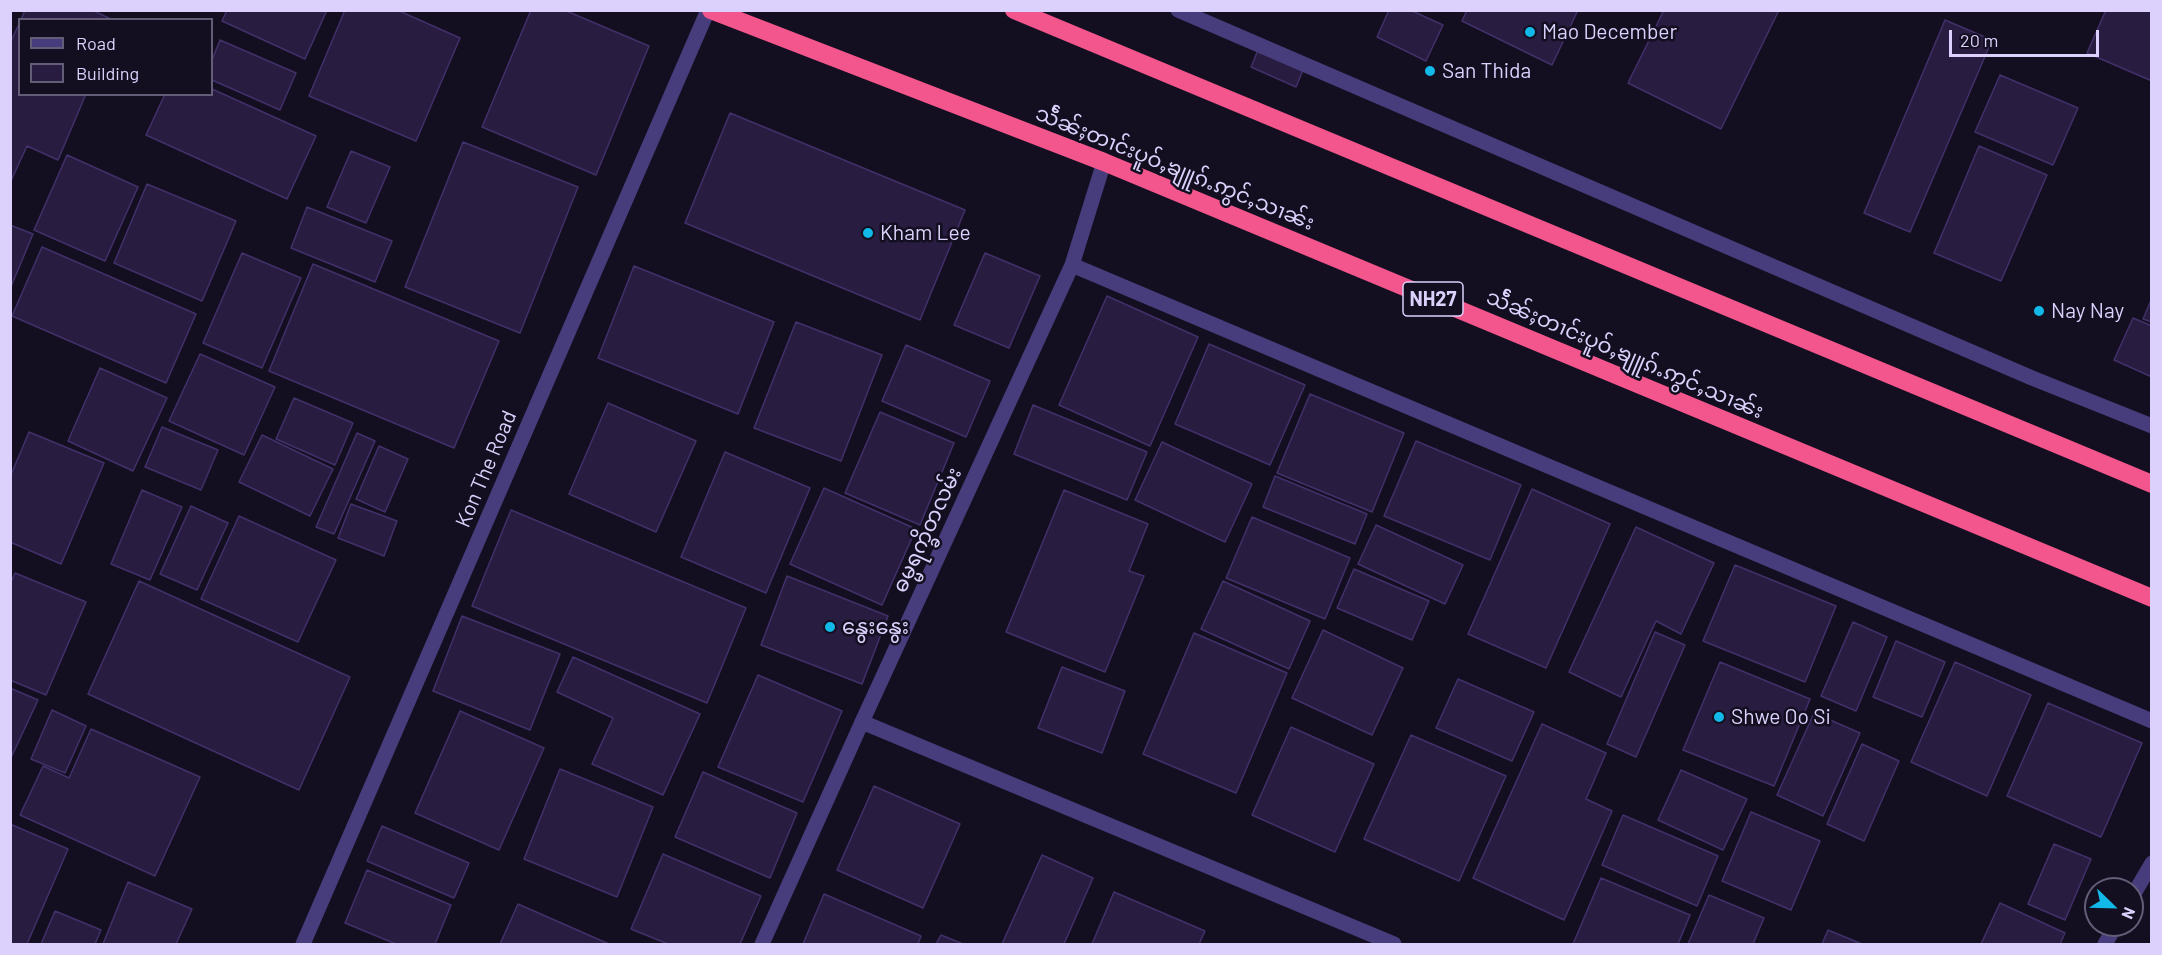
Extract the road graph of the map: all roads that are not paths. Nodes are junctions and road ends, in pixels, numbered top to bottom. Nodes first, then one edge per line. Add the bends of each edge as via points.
1 (709, 10) edge
2 (1014, 10) edge
3 (1178, 10) edge
4 (1104, 162) junction
5 (1072, 265) junction
6 (2151, 426) edge
7 (2151, 484) edge
8 (2151, 598) edge
9 (2151, 721) edge
10 (862, 722) junction
11 (2151, 863) edge
12 (2143, 877) edge
13 (303, 945) edge
14 (762, 945) edge
15 (1394, 945) edge

1 - 4 highway, သဵႅၼ်ႈတၢင်းပူဝ်ႇၶျူၵ်ႉဢွင်ႇသၢၼ်း / NH27
1 - 13 street, Kon The Road
2 - 7 highway
3 - 6 street
4 - 5 street, ဓမ္မရက္ခိတလမ်း
4 - 8 highway, သဵႅၼ်ႈတၢင်းပူဝ်ႇၶျူၵ်ႉဢွင်ႇသၢၼ်း / NH27
5 - 9 street
5 - 10 street, ဓမ္မရက္ခိတလမ်း
10 - 14 street, ဓမ္မရက္ခိတလမ်း
10 - 15 street
11 - 12 street

